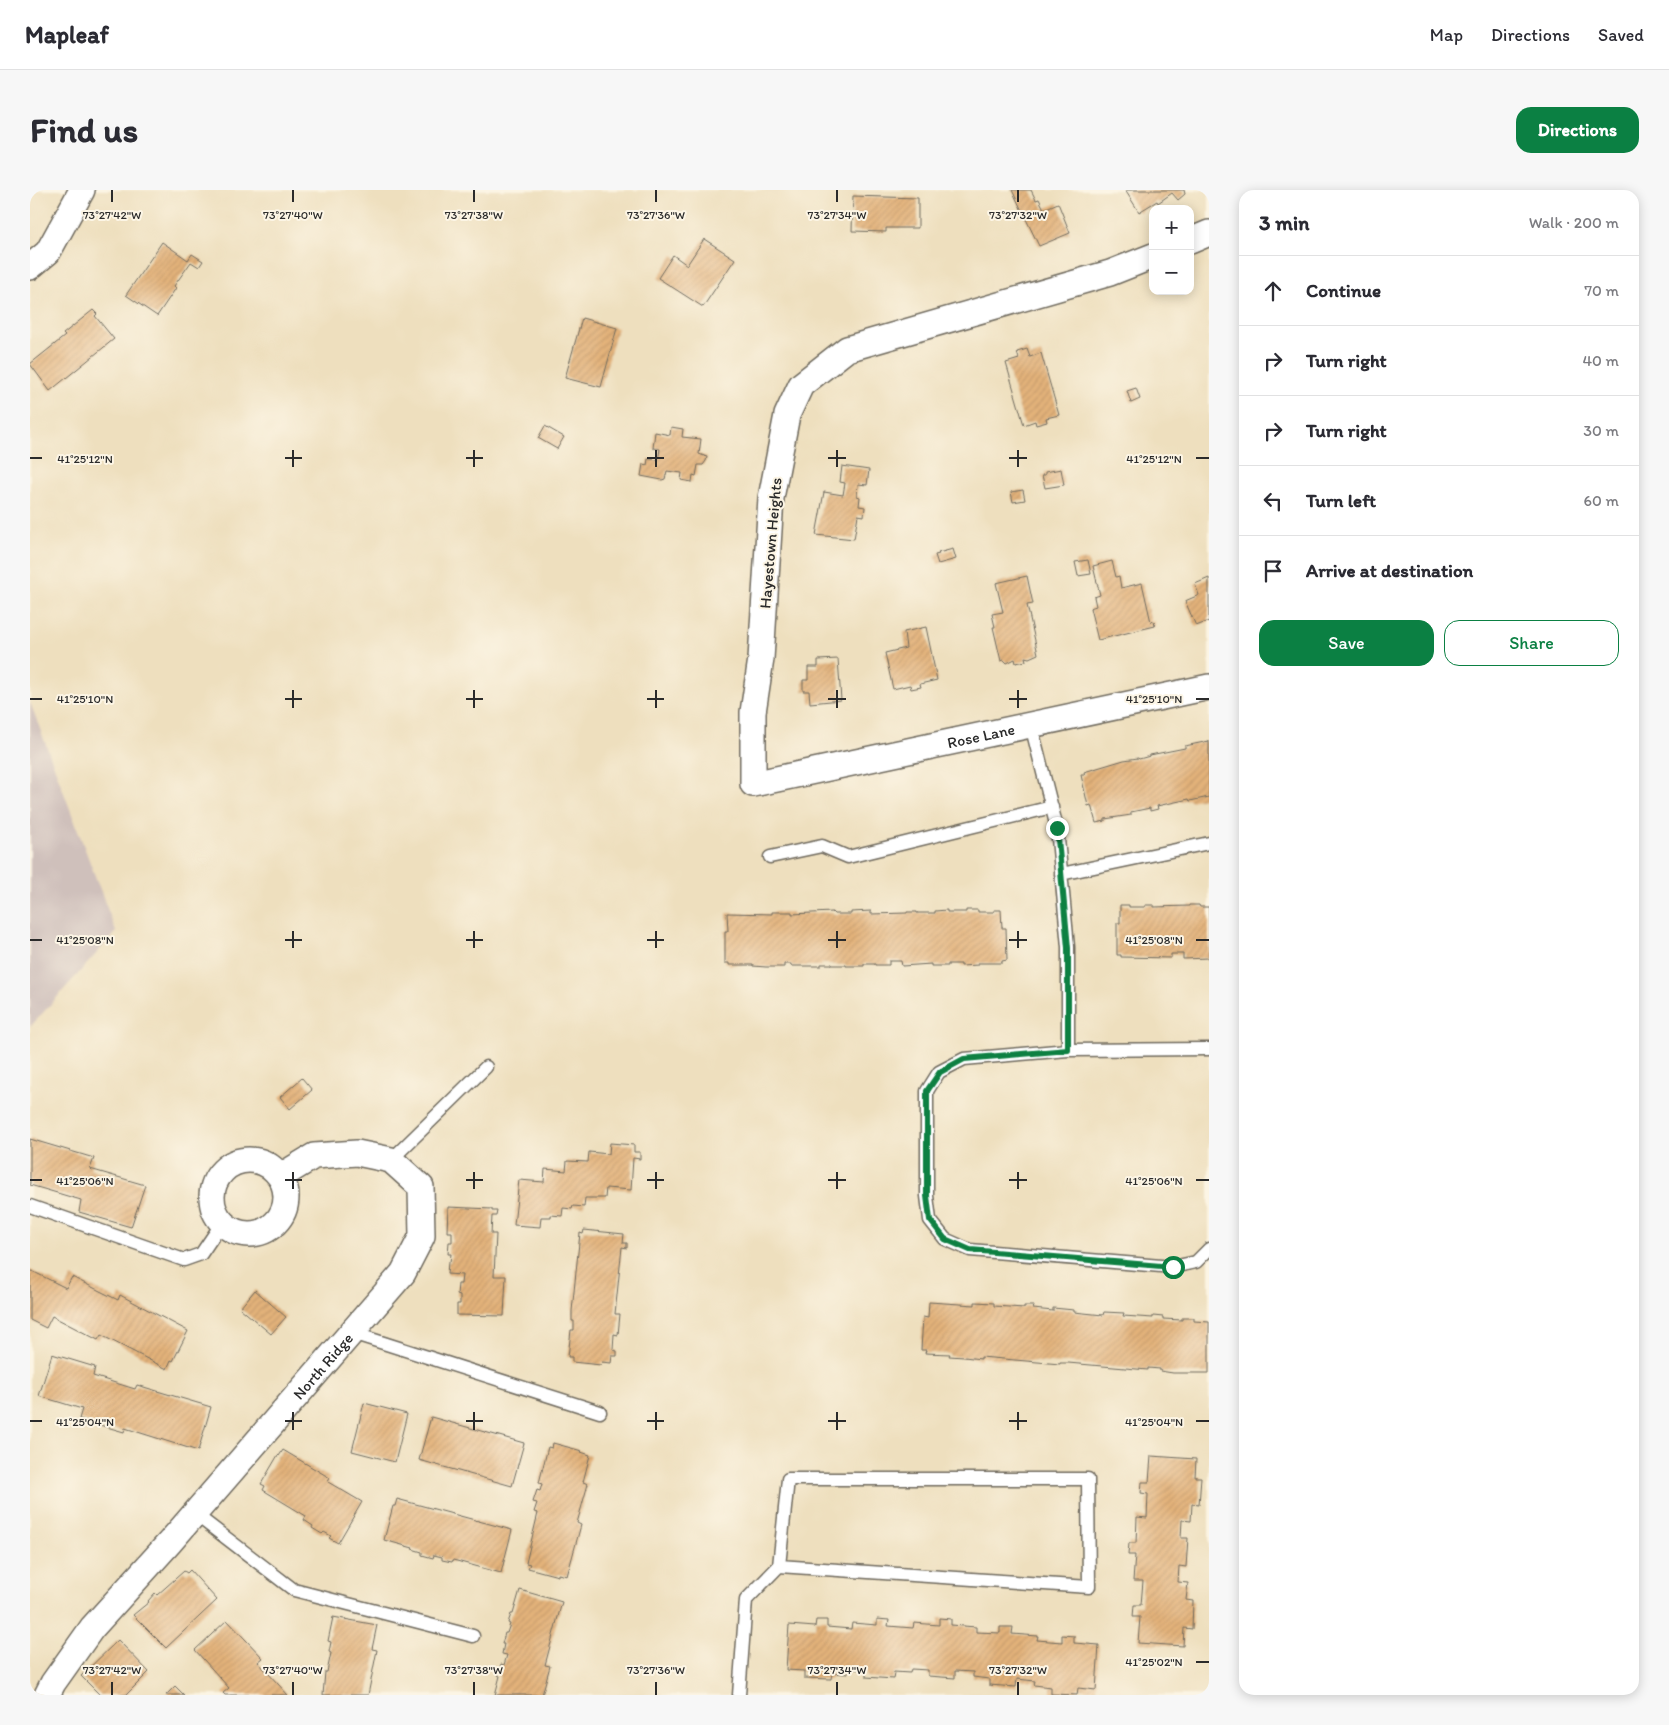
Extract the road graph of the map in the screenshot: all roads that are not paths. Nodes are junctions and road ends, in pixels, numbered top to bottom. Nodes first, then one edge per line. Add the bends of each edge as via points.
1 (82, 190) edge
2 (1209, 233) edge
3 (1194, 239) edge
4 (1149, 258) edge
5 (30, 267) edge
6 (1209, 687) edge
7 (1031, 725) junction
8 (753, 784) joint
9 (1052, 807) junction
10 (1209, 843) edge
11 (770, 857) dead end
12 (1061, 874) junction
13 (1209, 1049) edge
14 (1068, 1050) junction
15 (486, 1067) dead end
16 (390, 1160) junction
17 (281, 1176) junction
18 (30, 1206) edge
19 (222, 1223) junction
20 (1209, 1249) edge
21 (352, 1333) junction
22 (600, 1412) dead end
23 (195, 1514) junction
24 (779, 1566) junction
25 (473, 1636) dead end
26 (47, 1695) edge
27 (740, 1695) edge

1 - 5 street via 48,252
2 - 3 street
4 - 8 street, Hayestown Heights via 1110,273 848,349 800,385 788,415 771,498 761,659 753,712
6 - 7 street, Rose Lane
7 - 8 street, Rose Lane
7 - 9 lane
9 - 11 lane via 848,857 822,846
9 - 12 lane
10 - 12 lane
12 - 14 lane via 1068,948
13 - 14 lane
14 - 20 lane via 964,1059 940,1072 927,1091 930,1220 945,1239 970,1250 1173,1267 1196,1262
15 - 16 lane
16 - 17 street, North Ridge via 357,1153 314,1156
16 - 21 street, North Ridge via 421,1187 422,1236 403,1273
17 - 19 street via 286,1189 286,1203 282,1216 273,1226 247,1234
17 - 19 street via 258,1160 231,1163 213,1184 211,1198
18 - 19 lane via 184,1260 201,1254
21 - 22 lane
21 - 23 street, North Ridge
23 - 25 lane via 294,1590
23 - 26 street, North Ridge via 92,1628
24 - 24 lane via 1089,1587 1088,1479 788,1479
24 - 27 lane via 746,1600

